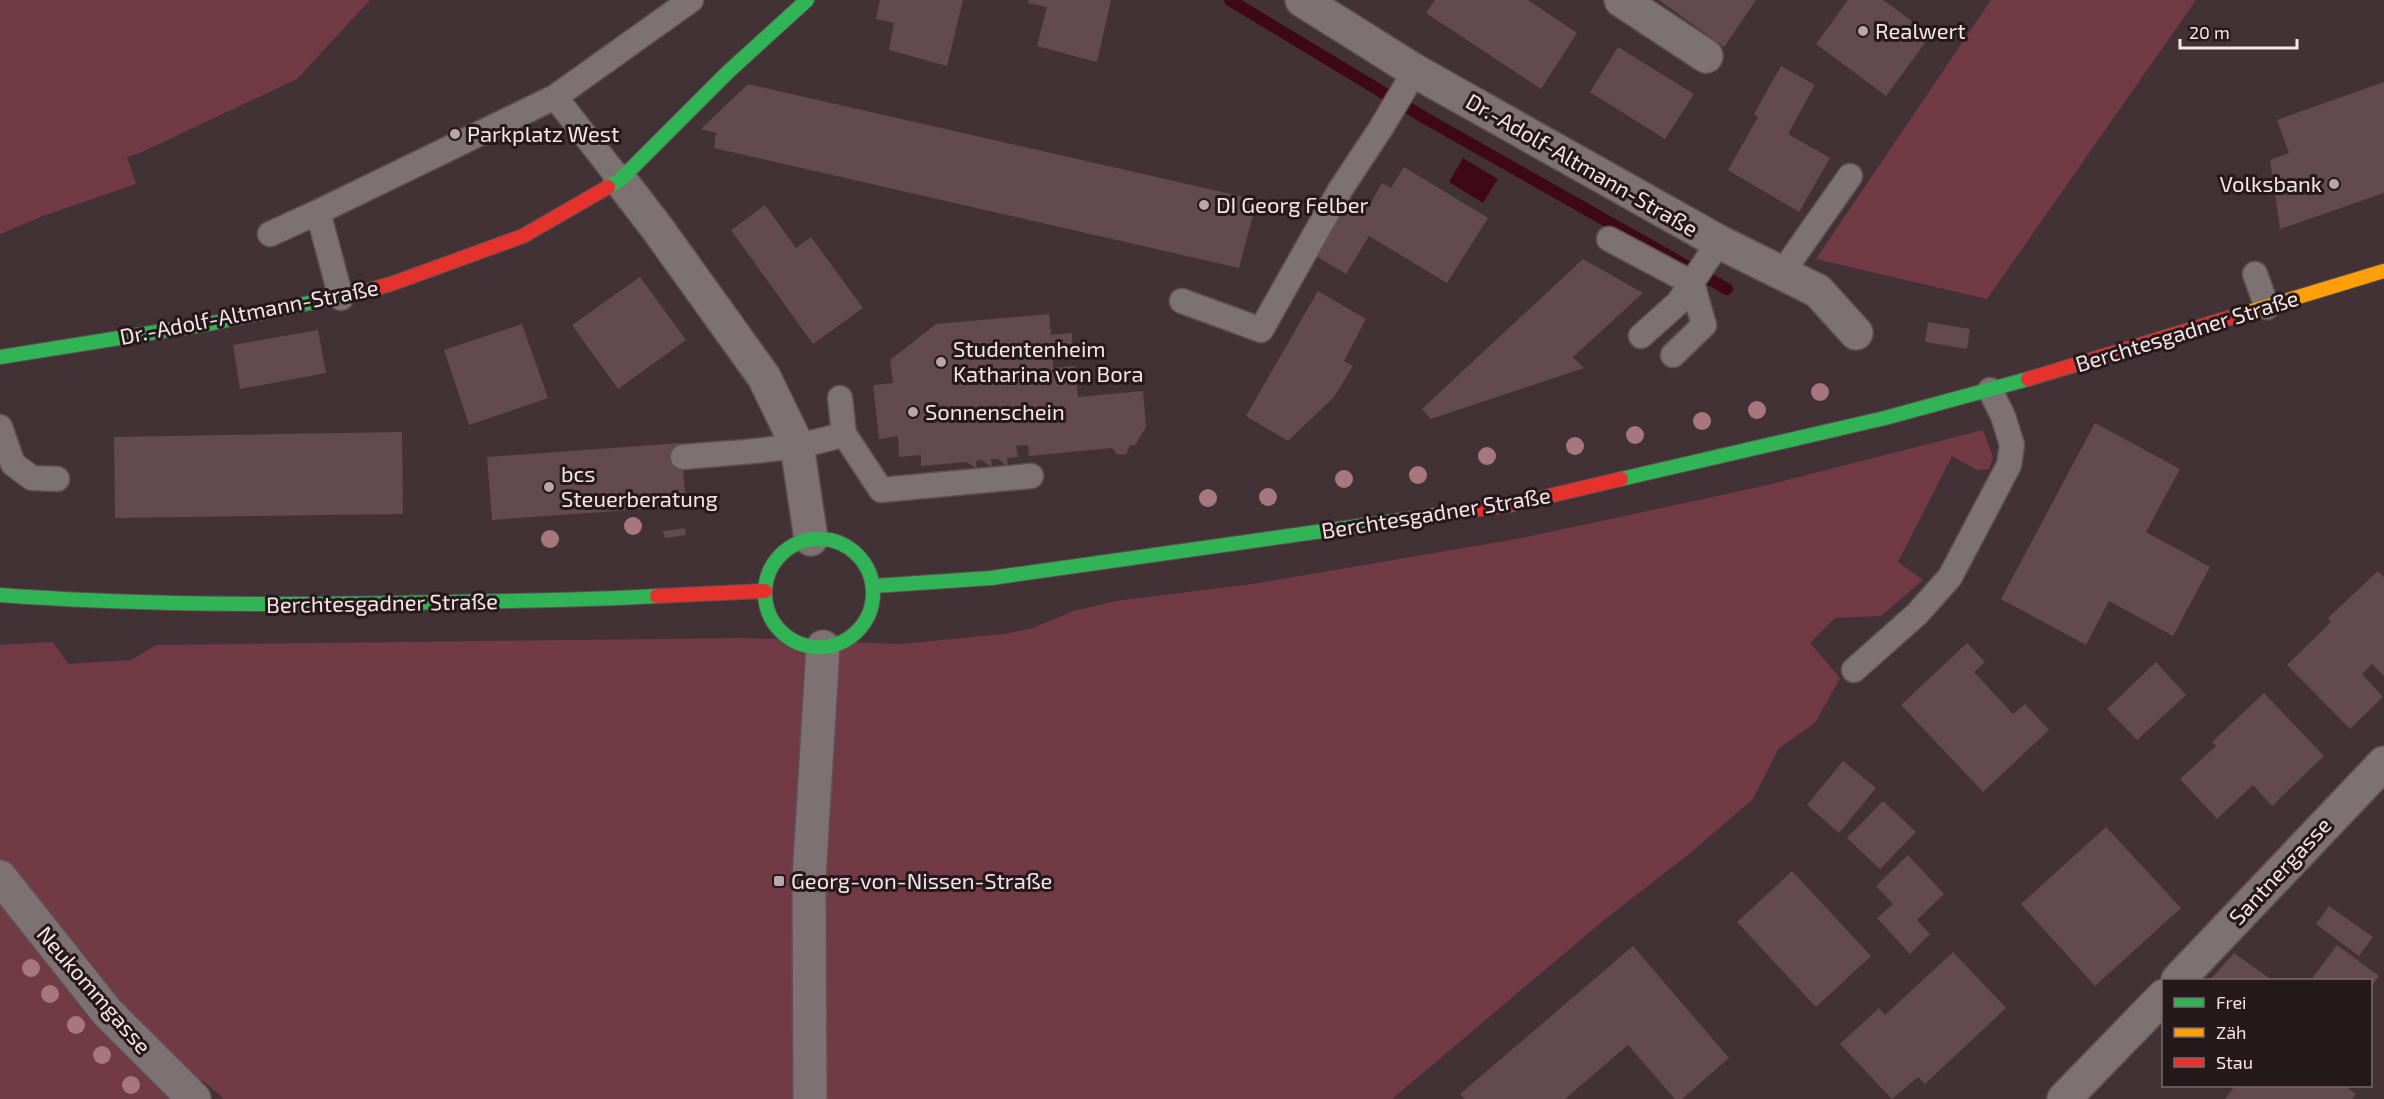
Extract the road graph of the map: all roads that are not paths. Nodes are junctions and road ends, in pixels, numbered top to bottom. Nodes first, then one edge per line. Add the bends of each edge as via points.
1 (691, 0) edge
2 (807, 0) edge
3 (1302, 0) edge
4 (1621, 0) edge
5 (1706, 56) dead end
6 (1410, 80) junction
7 (555, 97) junction
8 (1850, 176) dead end
9 (620, 180) junction
10 (318, 212) junction
11 (270, 234) dead end
12 (1609, 239) dead end
13 (1705, 263) junction
14 (2384, 271) edge
15 (1782, 273) junction
16 (2255, 274) dead end
17 (341, 298) junction
18 (1182, 301) dead end
19 (2267, 307) junction
20 (1856, 333) dead end
21 (1641, 336) dead end
22 (1673, 355) dead end
23 (0, 357) edge
24 (1990, 390) junction
25 (840, 398) dead end
26 (0, 427) edge
27 (844, 434) junction
28 (798, 445) junction
29 (682, 457) dead end
30 (1031, 476) dead end
31 (57, 479) dead end
32 (811, 539) junction
33 (873, 586) junction
34 (765, 591) junction
35 (0, 595) edge
36 (823, 647) junction
37 (1854, 670) dead end
38 (2384, 763) edge
39 (0, 877) edge
40 (2180, 979) edge
41 (2162, 997) edge
42 (194, 1099) edge
43 (810, 1099) edge
44 (2064, 1099) edge

1 - 7 lane
2 - 9 main road, Dr.-Adolf-Altmann-Straße
3 - 6 street, Dr.-Adolf-Altmann-Straße
4 - 5 street
6 - 13 street, Dr.-Adolf-Altmann-Straße
6 - 18 lane via 1340,190 1262,330
7 - 9 lane
7 - 10 lane
8 - 15 lane
9 - 17 main road, Dr.-Adolf-Altmann-Straße via 523,236
9 - 28 street via 764,377
10 - 11 lane
10 - 17 lane
12 - 13 lane
13 - 15 street, Dr.-Adolf-Altmann-Straße
13 - 21 lane via 1678,303
13 - 22 lane via 1704,325
14 - 19 main road, Berchtesgadner Straße
15 - 20 street, Dr.-Adolf-Altmann-Straße via 1818,291
16 - 19 lane
17 - 23 main road, Dr.-Adolf-Altmann-Straße
19 - 24 main road, Berchtesgadner Straße
24 - 33 main road, Berchtesgadner Straße via 1515,504 992,578
24 - 37 lane via 2012,445 2010,465 1950,577 1917,614
25 - 27 lane
26 - 31 lane via 13,464 32,478
27 - 28 lane
27 - 30 lane via 881,490
28 - 29 lane
28 - 32 street
32 - 33 main road via 845,544 864,562
32 - 34 main road via 793,545 779,556 769,572
33 - 36 main road via 873,604 855,634
34 - 35 main road, Berchtesgadner Straße via 588,600 233,605
34 - 36 main road via 767,609 775,625 805,645
36 - 43 street via 809,879
38 - 40 street, Santnergasse
39 - 42 street, Neukommgasse via 107,1012
41 - 44 street

